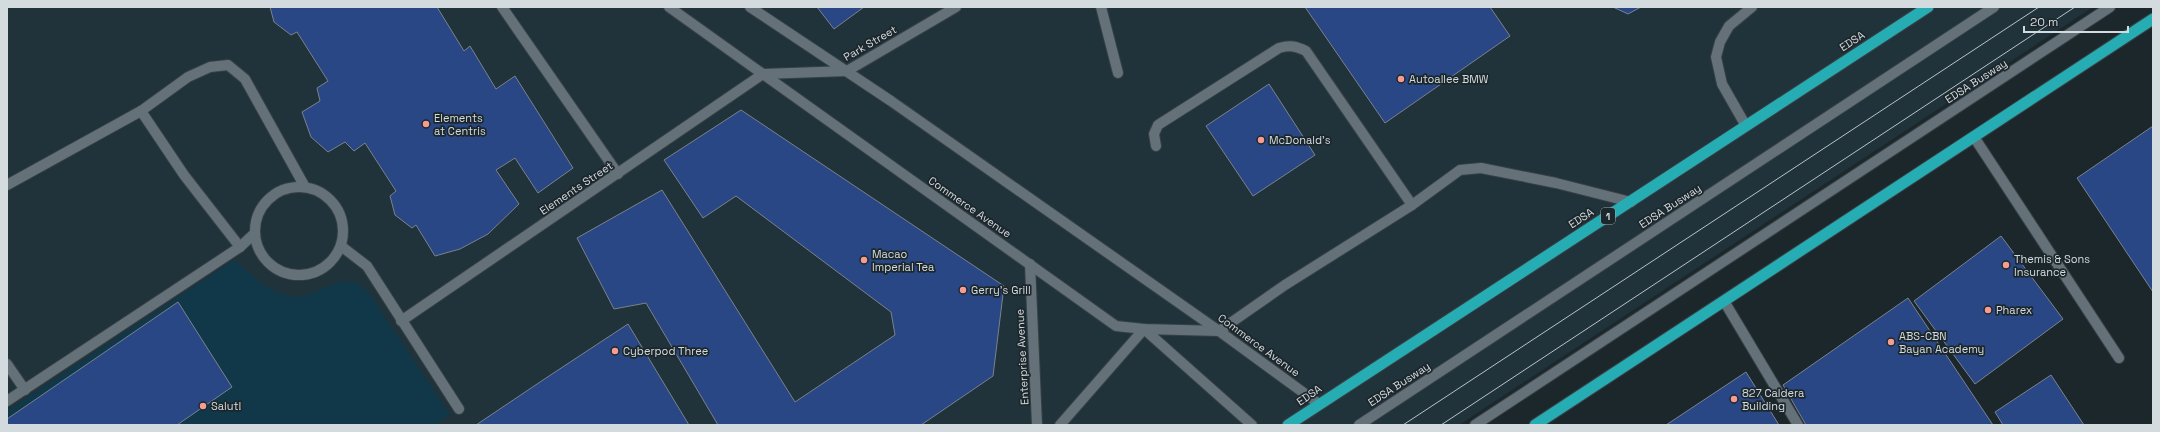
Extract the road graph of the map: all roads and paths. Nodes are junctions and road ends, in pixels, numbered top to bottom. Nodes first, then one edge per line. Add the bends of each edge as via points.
1 (502, 7) edge
2 (669, 7) edge
3 (750, 7) edge
4 (956, 7) edge
5 (1101, 7) edge
6 (1752, 7) edge
7 (1928, 7) edge
8 (1994, 7) edge
9 (2110, 7) edge
10 (2153, 19) edge
11 (847, 71) junction
12 (1118, 72) dead end
13 (762, 74) junction
14 (142, 111) junction
15 (1746, 126) junction
16 (1974, 137) junction
17 (1156, 146) dead end
18 (618, 174) junction
19 (7, 185) edge
20 (304, 187) junction
21 (1631, 202) junction
22 (1412, 205) junction
23 (255, 233) junction
24 (340, 246) junction
25 (240, 247) junction
26 (1030, 264) junction
27 (1724, 301) junction
28 (401, 321) junction
29 (1144, 329) junction
30 (1219, 331) junction
31 (2119, 358) dead end
32 (7, 364) edge
33 (25, 390) junction
34 (7, 402) edge
35 (1319, 404) junction
36 (459, 409) dead end
37 (1038, 425) edge
38 (1060, 425) edge
39 (1252, 425) edge
40 (1288, 425) edge
41 (1359, 425) edge
42 (1475, 425) edge
43 (1535, 425) edge
44 (1798, 425) edge

1 - 18 lane
2 - 13 lane, Commerce Avenue
3 - 11 lane, Commerce Avenue
4 - 11 lane, Park Street
5 - 12 lane
6 - 15 lane via 1729,26 1720,42 1716,57 1722,84
7 - 15 highway, EDSA / 1
8 - 41 lane, EDSA Busway
9 - 42 lane, EDSA Busway
10 - 16 highway
11 - 13 lane, Park Street
11 - 30 lane, Commerce Avenue
13 - 18 lane, Elements Street
13 - 26 lane, Commerce Avenue
14 - 19 lane
14 - 20 lane via 188,77 210,67 228,65 245,79
14 - 25 lane via 184,175
15 - 21 highway, EDSA / 1
16 - 27 highway
16 - 31 lane
17 - 22 lane via 1154,134 1158,125 1279,48 1298,47 1306,51
18 - 28 lane, Elements Street
20 - 23 lane via 286,189 269,198 258,214
20 - 24 lane via 320,191 341,215 343,231
21 - 22 lane via 1481,168 1460,170
21 - 35 highway, EDSA / 1
22 - 30 lane via 1285,285
23 - 24 lane via 258,247 266,260 278,269 292,274 307,274 321,269 333,259
23 - 25 lane
24 - 28 lane via 367,266
25 - 33 lane
26 - 29 lane, Commerce Avenue via 1116,326
26 - 37 lane, Enterprise Avenue
27 - 43 highway
27 - 44 lane
28 - 36 lane
29 - 30 lane, Commerce Avenue
29 - 38 lane
29 - 39 lane
30 - 35 lane, Commerce Avenue
32 - 33 lane
33 - 34 lane
35 - 40 highway, EDSA / 1

